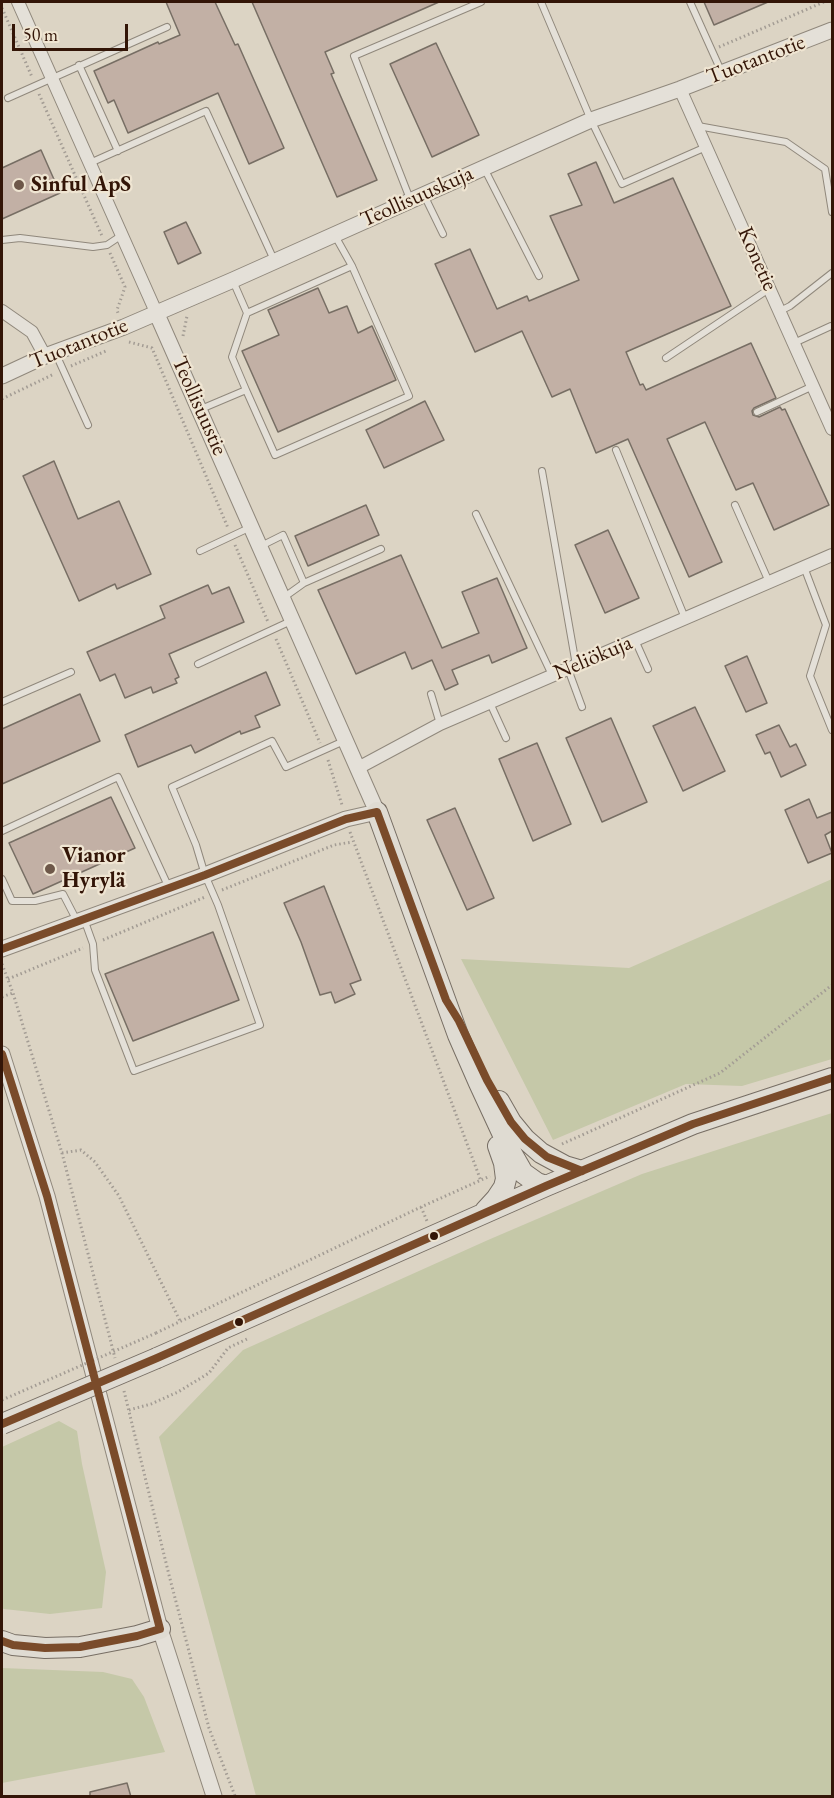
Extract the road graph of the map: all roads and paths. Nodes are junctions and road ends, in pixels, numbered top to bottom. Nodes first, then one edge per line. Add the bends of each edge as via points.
1 (18, 2) edge
2 (481, 2) edge
3 (541, 2) edge
4 (690, 2) edge
5 (824, 2) edge
6 (2, 8) edge
7 (167, 27) dead end
8 (832, 30) edge
9 (712, 50) junction
10 (79, 65) junction
11 (723, 73) junction
12 (52, 79) junction
13 (36, 85) junction
14 (680, 89) junction
15 (8, 98) dead end
16 (591, 120) junction
17 (698, 126) junction
18 (707, 147) junction
19 (118, 151) junction
20 (90, 162) junction
21 (484, 168) junction
22 (417, 197) junction
23 (832, 212) edge
24 (333, 234) junction
25 (443, 234) dead end
26 (122, 235) junction
27 (2, 240) edge
28 (107, 245) junction
29 (274, 261) junction
30 (352, 266) junction
31 (832, 273) edge
32 (539, 276) dead end
33 (232, 280) junction
34 (770, 288) junction
35 (2, 311) edge
36 (780, 311) junction
37 (156, 312) junction
38 (248, 313) junction
39 (831, 326) edge
40 (124, 327) junction
41 (794, 343) junction
42 (50, 354) junction
43 (666, 358) dead end
44 (2, 376) edge
45 (813, 386) junction
46 (246, 390) junction
47 (201, 410) junction
48 (757, 412) dead end
49 (88, 425) dead end
50 (832, 429) edge
51 (616, 450) dead end
52 (542, 471) dead end
53 (735, 505) dead end
54 (476, 514) dead end
55 (251, 527) junction
56 (231, 536) junction
57 (260, 546) junction
58 (381, 549) dead end
59 (200, 551) dead end
60 (832, 555) edge
61 (804, 567) junction
62 (769, 582) junction
63 (304, 583) junction
64 (282, 598) junction
65 (685, 618) junction
66 (291, 621) junction
67 (272, 631) junction
68 (635, 640) junction
69 (198, 664) dead end
70 (572, 667) junction
71 (648, 669) dead end
72 (70, 672) dead end
73 (552, 676) junction
74 (431, 694) dead end
75 (2, 702) edge
76 (490, 703) junction
77 (582, 707) dead end
78 (441, 724) junction
79 (832, 730) edge
80 (506, 738) dead end
81 (345, 741) junction
82 (324, 751) junction
83 (358, 768) junction
84 (377, 812) junction
85 (346, 819) junction
86 (2, 831) edge
87 (352, 842) junction
88 (205, 875) junction
89 (2, 879) edge
90 (169, 888) junction
91 (213, 894) junction
92 (81, 920) junction
93 (93, 944) junction
94 (2, 949) edge
95 (8, 979) dead end
96 (832, 986) edge
97 (13, 993) dead end
98 (2, 997) edge
99 (446, 1000) junction
100 (2, 1054) edge
101 (832, 1078) edge
102 (554, 1147) dead end
103 (62, 1153) dead end
104 (582, 1171) junction
105 (489, 1177) dead end
106 (481, 1181) junction
107 (546, 1185) junction
108 (421, 1207) junction
109 (481, 1215) junction
110 (427, 1221) dead end
111 (180, 1321) junction
112 (247, 1339) dead end
113 (2, 1400) edge
114 (129, 1410) dead end
115 (2, 1424) edge
116 (160, 1629) junction
117 (2, 1641) edge
118 (214, 1797) edge

1 - 12 street, Teollisuustie
2 - 22 lane via 354,56
3 - 16 lane
4 - 9 lane
5 - 9 path
6 - 13 path
7 - 10 lane
8 - 11 street, Tuotantotie
9 - 11 lane
10 - 12 lane
10 - 19 lane
11 - 14 street, Tuotantotie
12 - 13 lane
12 - 20 street, Teollisuustie
13 - 15 lane
13 - 28 path
14 - 16 street, Teollisuuskuja
14 - 17 street, Konetie
16 - 18 lane via 622,184
16 - 21 street, Teollisuuskuja
17 - 18 street, Konetie
17 - 23 lane via 786,142 825,170
18 - 34 street, Konetie
19 - 20 lane
19 - 29 lane via 206,111
20 - 26 street, Teollisuustie
21 - 22 street, Teollisuuskuja
21 - 32 lane
22 - 24 street, Teollisuuskuja
22 - 25 lane
24 - 29 street, Teollisuuskuja
24 - 30 lane
26 - 28 lane
26 - 37 street, Teollisuustie
27 - 28 lane via 20,238 93,248
28 - 40 path via 125,287 117,310
29 - 33 street, Teollisuuskuja
30 - 38 lane
30 - 46 lane via 409,396 275,454
31 - 36 lane
33 - 37 street, Teollisuuskuja
33 - 38 lane
34 - 36 street, Konetie
34 - 43 lane
35 - 42 street via 32,333
36 - 41 street, Konetie
37 - 40 street, Tuotantotie
37 - 47 street, Teollisuustie
38 - 46 lane via 231,357
39 - 41 lane
40 - 42 street, Tuotantotie
40 - 56 path via 128,341 152,348
41 - 45 street, Konetie
42 - 44 street, Tuotantotie
42 - 49 lane
45 - 48 lane
45 - 50 street, Konetie
46 - 47 lane
47 - 55 street, Teollisuustie
51 - 65 lane
52 - 70 lane
53 - 62 lane
54 - 73 lane
55 - 56 lane
55 - 57 street, Teollisuustie
56 - 59 lane
56 - 67 path
57 - 63 lane via 283,535
57 - 64 street, Teollisuustie
58 - 63 lane
60 - 61 street, Neliökuja
61 - 62 street, Neliökuja
61 - 79 lane via 826,625 810,676
62 - 65 street, Neliökuja
63 - 64 lane
64 - 66 street, Teollisuustie
65 - 68 street, Neliökuja
66 - 67 lane
66 - 81 street, Teollisuustie
67 - 69 lane
67 - 82 path
68 - 70 street, Neliökuja
68 - 71 lane
70 - 73 street, Neliökuja
70 - 77 lane
72 - 75 lane
73 - 76 street, Neliökuja
74 - 78 lane
76 - 78 street, Neliökuja
76 - 80 lane
78 - 83 street, Neliökuja
81 - 82 lane
81 - 83 street, Teollisuustie
82 - 85 path
82 - 88 lane via 286,767 272,741 172,787
83 - 84 street, Teollisuustie
84 - 85 street
84 - 99 main road
85 - 87 path
85 - 88 street
86 - 90 lane via 118,777
87 - 91 path via 334,845
87 - 106 path
88 - 90 street
88 - 91 lane
89 - 92 lane via 12,901 35,901 63,894
90 - 92 street
91 - 93 path
91 - 93 lane via 260,1025 134,1071 95,970
92 - 93 lane
92 - 94 street
93 - 95 path
96 - 102 path via 720,1073
97 - 98 path
99 - 104 main road via 518,1130 541,1153
99 - 107 main road via 511,1152 529,1179
99 - 109 main road via 454,1038 504,1163 504,1187
100 - 116 street via 47,1196
101 - 104 main road via 693,1124
103 - 111 path via 81,1150 101,1170 118,1196
104 - 107 main road
105 - 106 path
106 - 108 path
107 - 109 main road
108 - 110 path
108 - 111 path
109 - 115 main road, bridge
111 - 113 path, bridge
112 - 114 path via 228,1348 209,1373 178,1392
116 - 117 main road via 80,1647 45,1648
116 - 118 street

